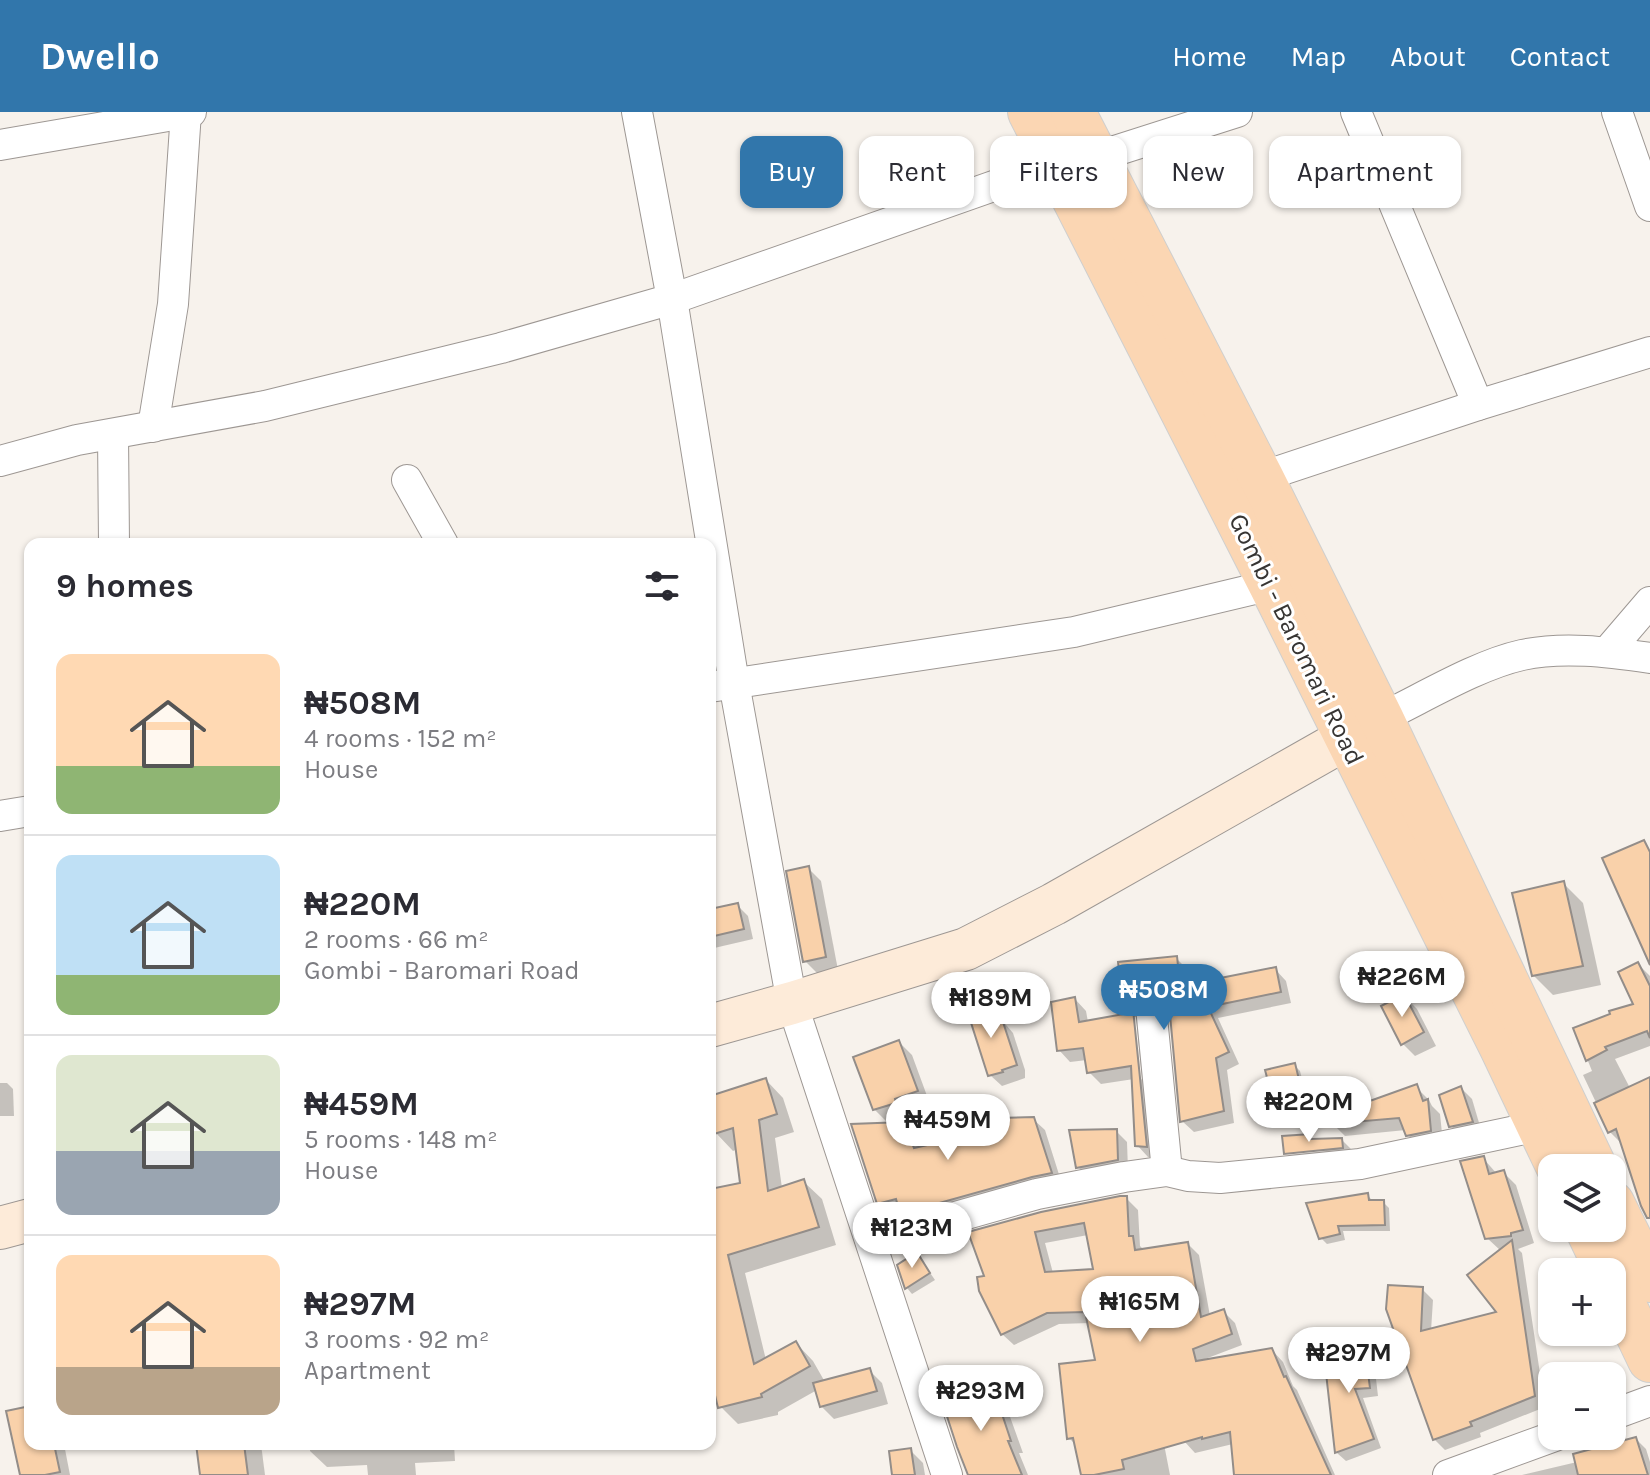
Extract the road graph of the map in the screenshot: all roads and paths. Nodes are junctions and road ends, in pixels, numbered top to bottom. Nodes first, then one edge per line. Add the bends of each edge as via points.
1 (188, 112) edge
2 (637, 112) edge
3 (1030, 112) edge
4 (1073, 112) edge
5 (1237, 112) edge
6 (1356, 112) edge
7 (1617, 112) edge
8 (1053, 136) edge
9 (1074, 136) edge
10 (0, 145) edge
11 (1127, 145) edge
12 (990, 190) edge
13 (1650, 206) edge
14 (1098, 208) edge
15 (1104, 208) edge
16 (672, 299) junction
17 (1650, 352) edge
18 (1478, 405) junction
19 (153, 427) junction
20 (113, 434) junction
21 (0, 461) edge
22 (1261, 477) junction
23 (407, 480) dead end
24 (114, 538) edge
25 (440, 538) edge
26 (703, 538) edge
27 (1271, 585) junction
28 (1650, 602) edge
29 (716, 639) edge
30 (1608, 651) junction
31 (1650, 658) edge
32 (722, 685) edge
33 (1364, 728) junction
34 (24, 812) edge
35 (0, 816) edge
36 (792, 1003) junction
37 (1151, 1007) dead end
38 (716, 1024) edge
39 (1539, 1126) junction
40 (1552, 1154) edge
41 (1588, 1154) edge
42 (1167, 1171) junction
43 (24, 1222) edge
44 (0, 1228) edge
45 (1626, 1231) edge
46 (871, 1241) junction
47 (1650, 1280) edge
48 (1626, 1309) edge
49 (1650, 1360) edge
50 (1650, 1401) edge
51 (1626, 1410) edge
52 (1538, 1442) edge
53 (947, 1475) edge
54 (1448, 1475) edge

1 - 10 street
1 - 19 street via 173,304
2 - 16 street
3 - 8 main road, Gombi - Baromari Road
4 - 9 main road, Gombi - Baromari Road
5 - 11 street
6 - 18 street
7 - 13 street
12 - 16 street
14 - 27 main road, Gombi - Baromari Road
15 - 22 main road, Gombi - Baromari Road
16 - 19 street via 501,348 265,406
16 - 26 street
17 - 18 street
18 - 22 street
19 - 20 street
20 - 21 street
20 - 24 street
22 - 33 main road, Gombi - Baromari Road
23 - 25 street
27 - 32 street via 1074,632
27 - 33 main road, Gombi - Baromari Road
28 - 30 street
29 - 32 street
30 - 31 street
30 - 33 street via 1522,655 1484,668
32 - 36 street
33 - 36 street via 966,949
33 - 39 main road, Gombi - Baromari Road
33 - 41 main road, Gombi - Baromari Road
34 - 35 street
36 - 38 street
36 - 46 street
37 - 42 street
39 - 40 main road, Gombi - Baromari Road
39 - 42 street via 1360,1164 1220,1178
42 - 46 street via 1037,1194
43 - 44 street
45 - 47 main road
46 - 53 street
48 - 49 main road
50 - 51 street
52 - 54 street

